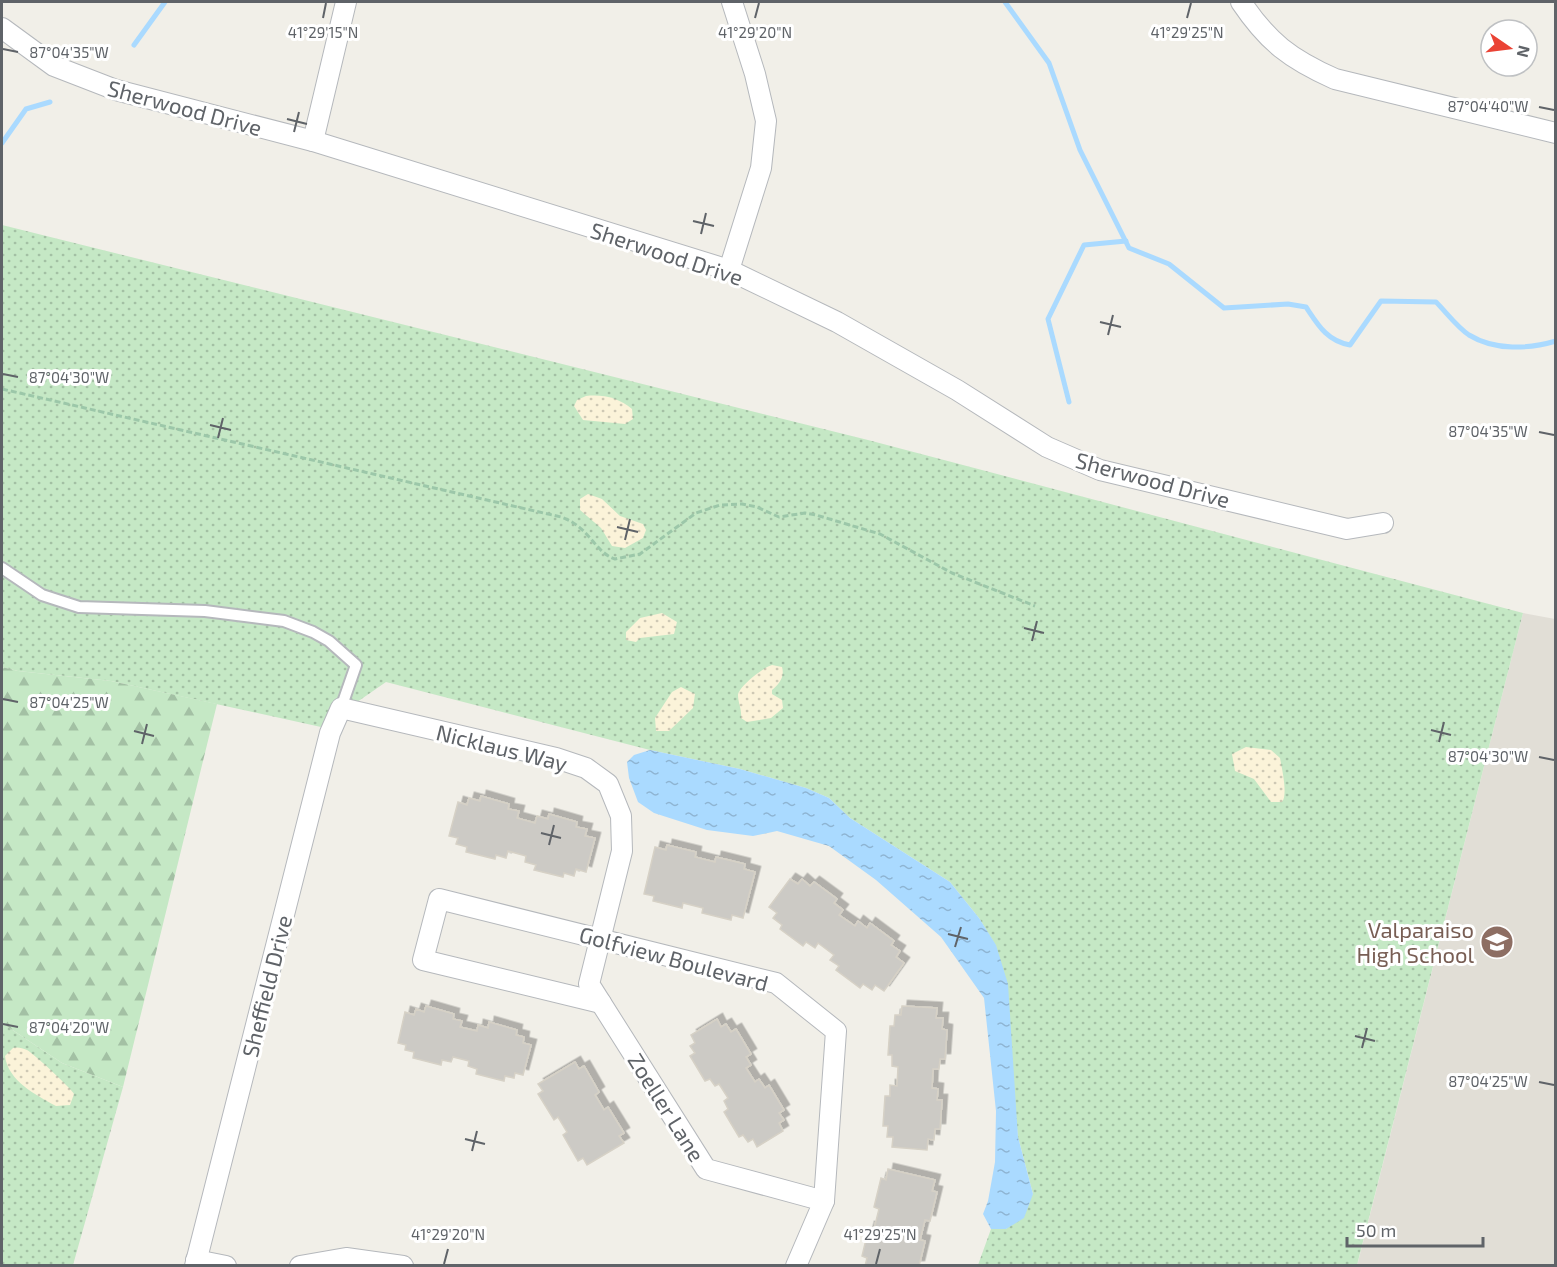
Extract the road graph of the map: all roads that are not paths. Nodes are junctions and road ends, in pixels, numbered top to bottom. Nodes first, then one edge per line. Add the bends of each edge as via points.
1 (345, 2) edge
2 (732, 2) edge
3 (1241, 2) edge
4 (2, 28) edge
5 (1556, 133) edge
6 (313, 141) junction
7 (729, 270) junction
8 (1383, 524) dead end
9 (2, 568) edge
10 (342, 708) junction
11 (599, 938) junction
12 (601, 1004) junction
13 (824, 1201) junction
14 (196, 1263) edge
15 (226, 1266) edge
16 (300, 1266) edge
17 (404, 1266) edge
18 (796, 1266) edge

1 - 6 street
2 - 7 street via 766,121 761,168
3 - 5 street via 1278,47 1303,65 1335,79
4 - 6 street, Sherwood Drive via 54,66 116,90
6 - 7 street, Sherwood Drive
7 - 8 street, Sherwood Drive via 837,322 1047,447 1100,470 1347,530
9 - 10 lane via 42,596 79,607 237,614 284,621 313,632 356,665
10 - 11 street, Nicklaus Way via 556,758 586,768 608,784 621,816 622,851
10 - 14 street, Sheffield Drive via 330,733
11 - 12 street, Zoeller Lane via 589,984
11 - 12 street, Golfview Boulevard via 439,898 423,960
11 - 13 street, Golfview Boulevard via 776,983 836,1031
12 - 13 street, Zoeller Lane via 706,1169
13 - 18 street, Golfview Boulevard
14 - 15 street
16 - 17 street via 346,1258

